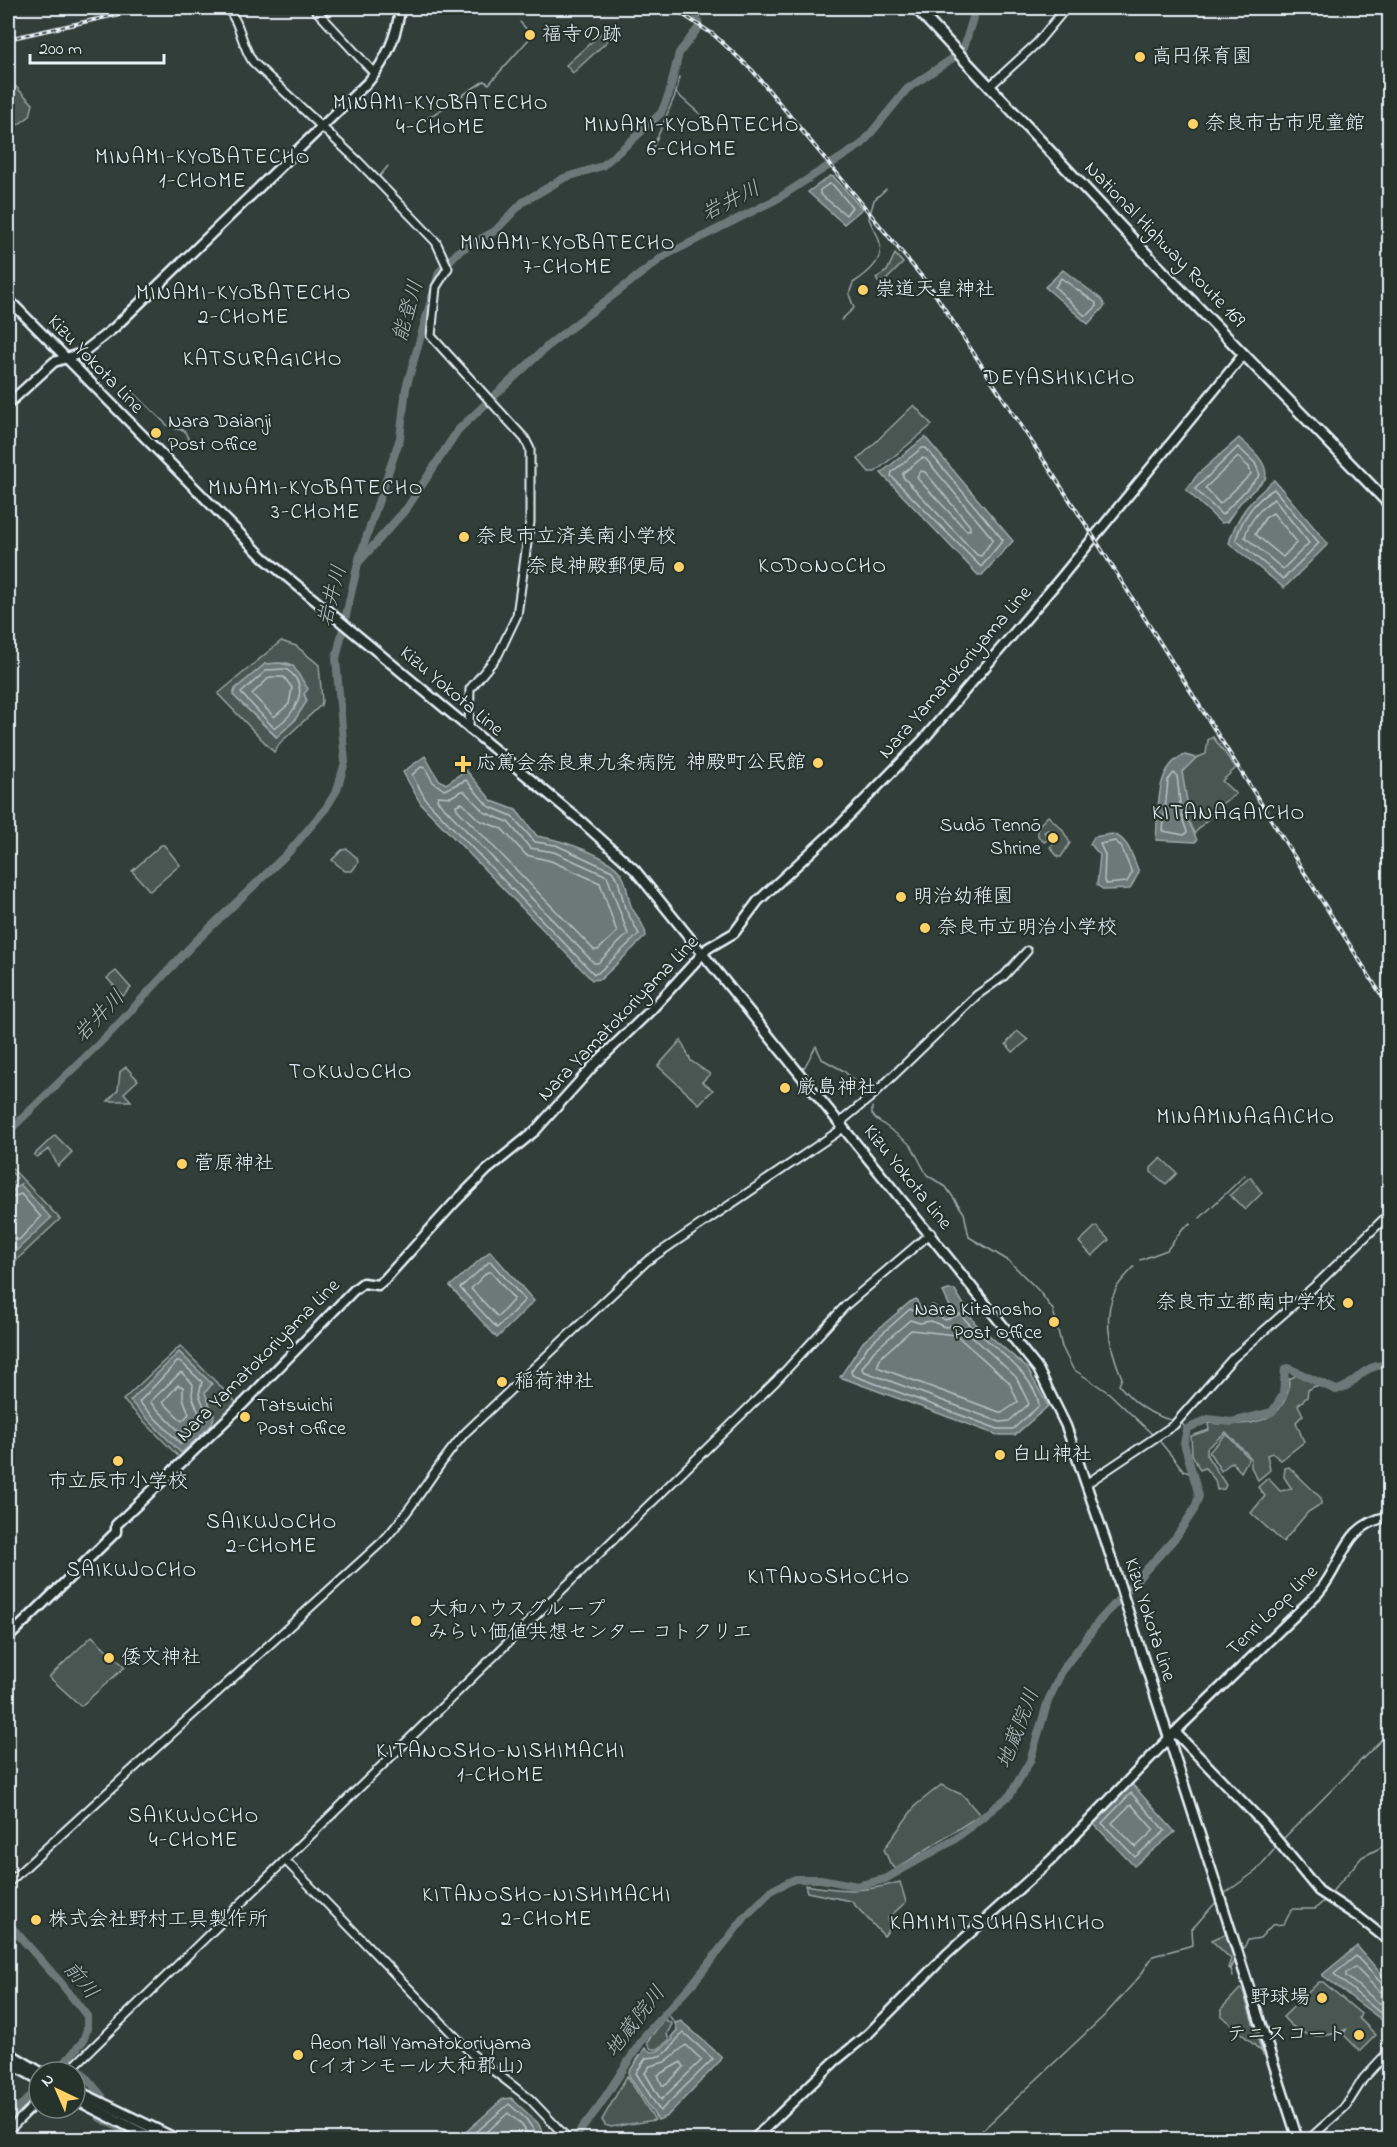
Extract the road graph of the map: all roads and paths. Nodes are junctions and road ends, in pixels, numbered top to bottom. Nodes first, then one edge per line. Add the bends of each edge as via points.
1 (227, 8) edge
2 (314, 8) edge
3 (400, 8) edge
4 (916, 8) edge
5 (1066, 8) edge
6 (375, 74) junction
7 (989, 87) junction
8 (322, 127) junction
9 (8, 299) edge
10 (1244, 354) junction
11 (64, 359) junction
12 (8, 404) edge
13 (1389, 505) edge
14 (469, 729) junction
15 (1027, 951) dead end
16 (703, 954) junction
17 (842, 1125) junction
18 (1389, 1214) edge
19 (930, 1233) junction
20 (1086, 1484) junction
21 (1389, 1516) edge
22 (8, 1638) edge
23 (1173, 1735) junction
24 (285, 1860) junction
25 (8, 1883) edge
26 (1389, 1942) edge
27 (1389, 2050) edge
28 (8, 2054) edge
29 (80, 2060) edge
30 (8, 2062) edge
31 (27, 2067) edge
32 (27, 2071) edge
33 (87, 2096) edge
34 (87, 2105) edge
35 (27, 2112) edge
36 (762, 2130) junction
37 (8, 2131) edge
38 (156, 2139) edge
39 (178, 2139) edge
40 (568, 2139) edge
41 (753, 2139) edge
42 (771, 2139) edge
43 (1298, 2139) edge
44 (1308, 2139) edge

1 - 8 street via 253,62
2 - 6 street
3 - 6 main road via 394,38
4 - 7 highway, National Highway Route 169
5 - 7 street via 1037,43
6 - 8 main road
7 - 10 highway, National Highway Route 169
8 - 11 main road via 114,328 82,353
8 - 14 street via 436,242 446,265 436,287 431,336 530,448 530,522 517,615 492,664 470,689
9 - 11 main road, Kizu Yokota Line
10 - 13 highway, National Highway Route 169
10 - 16 main road, Nara Yamatokoriyama Line via 923,740 758,901 734,933
11 - 12 main road via 50,365
11 - 14 main road, Kizu Yokota Line via 254,548
14 - 16 main road, Kizu Yokota Line via 620,855
15 - 17 street via 844,1119
16 - 17 main road, Kizu Yokota Line
16 - 22 main road, Nara Yamatokoriyama Line via 535,1131 455,1202 385,1279 378,1285 363,1283 354,1290 116,1525 116,1532
17 - 19 main road, Kizu Yokota Line
17 - 25 street via 839,1131 655,1255 626,1280 456,1443 383,1541
18 - 20 street via 1233,1358 1174,1425
19 - 20 main road, Kizu Yokota Line via 1038,1369 1066,1426
19 - 24 street via 835,1315 776,1381
20 - 23 main road, Kizu Yokota Line
21 - 23 main road, Tenri Loop Line via 1377,1518 1350,1537 1331,1578 1318,1593
23 - 26 main road via 1279,1842 1319,1891
23 - 36 main road, Tenri Loop Line via 1051,1860
23 - 43 main road, Kizu Yokota Line
24 - 29 street
24 - 40 street via 472,2054 530,2099
27 - 44 street via 1346,2106
28 - 31 highway
30 - 32 highway
33 - 39 highway
34 - 38 highway
35 - 37 street
36 - 41 main road, Tenri Loop Line
36 - 42 street

